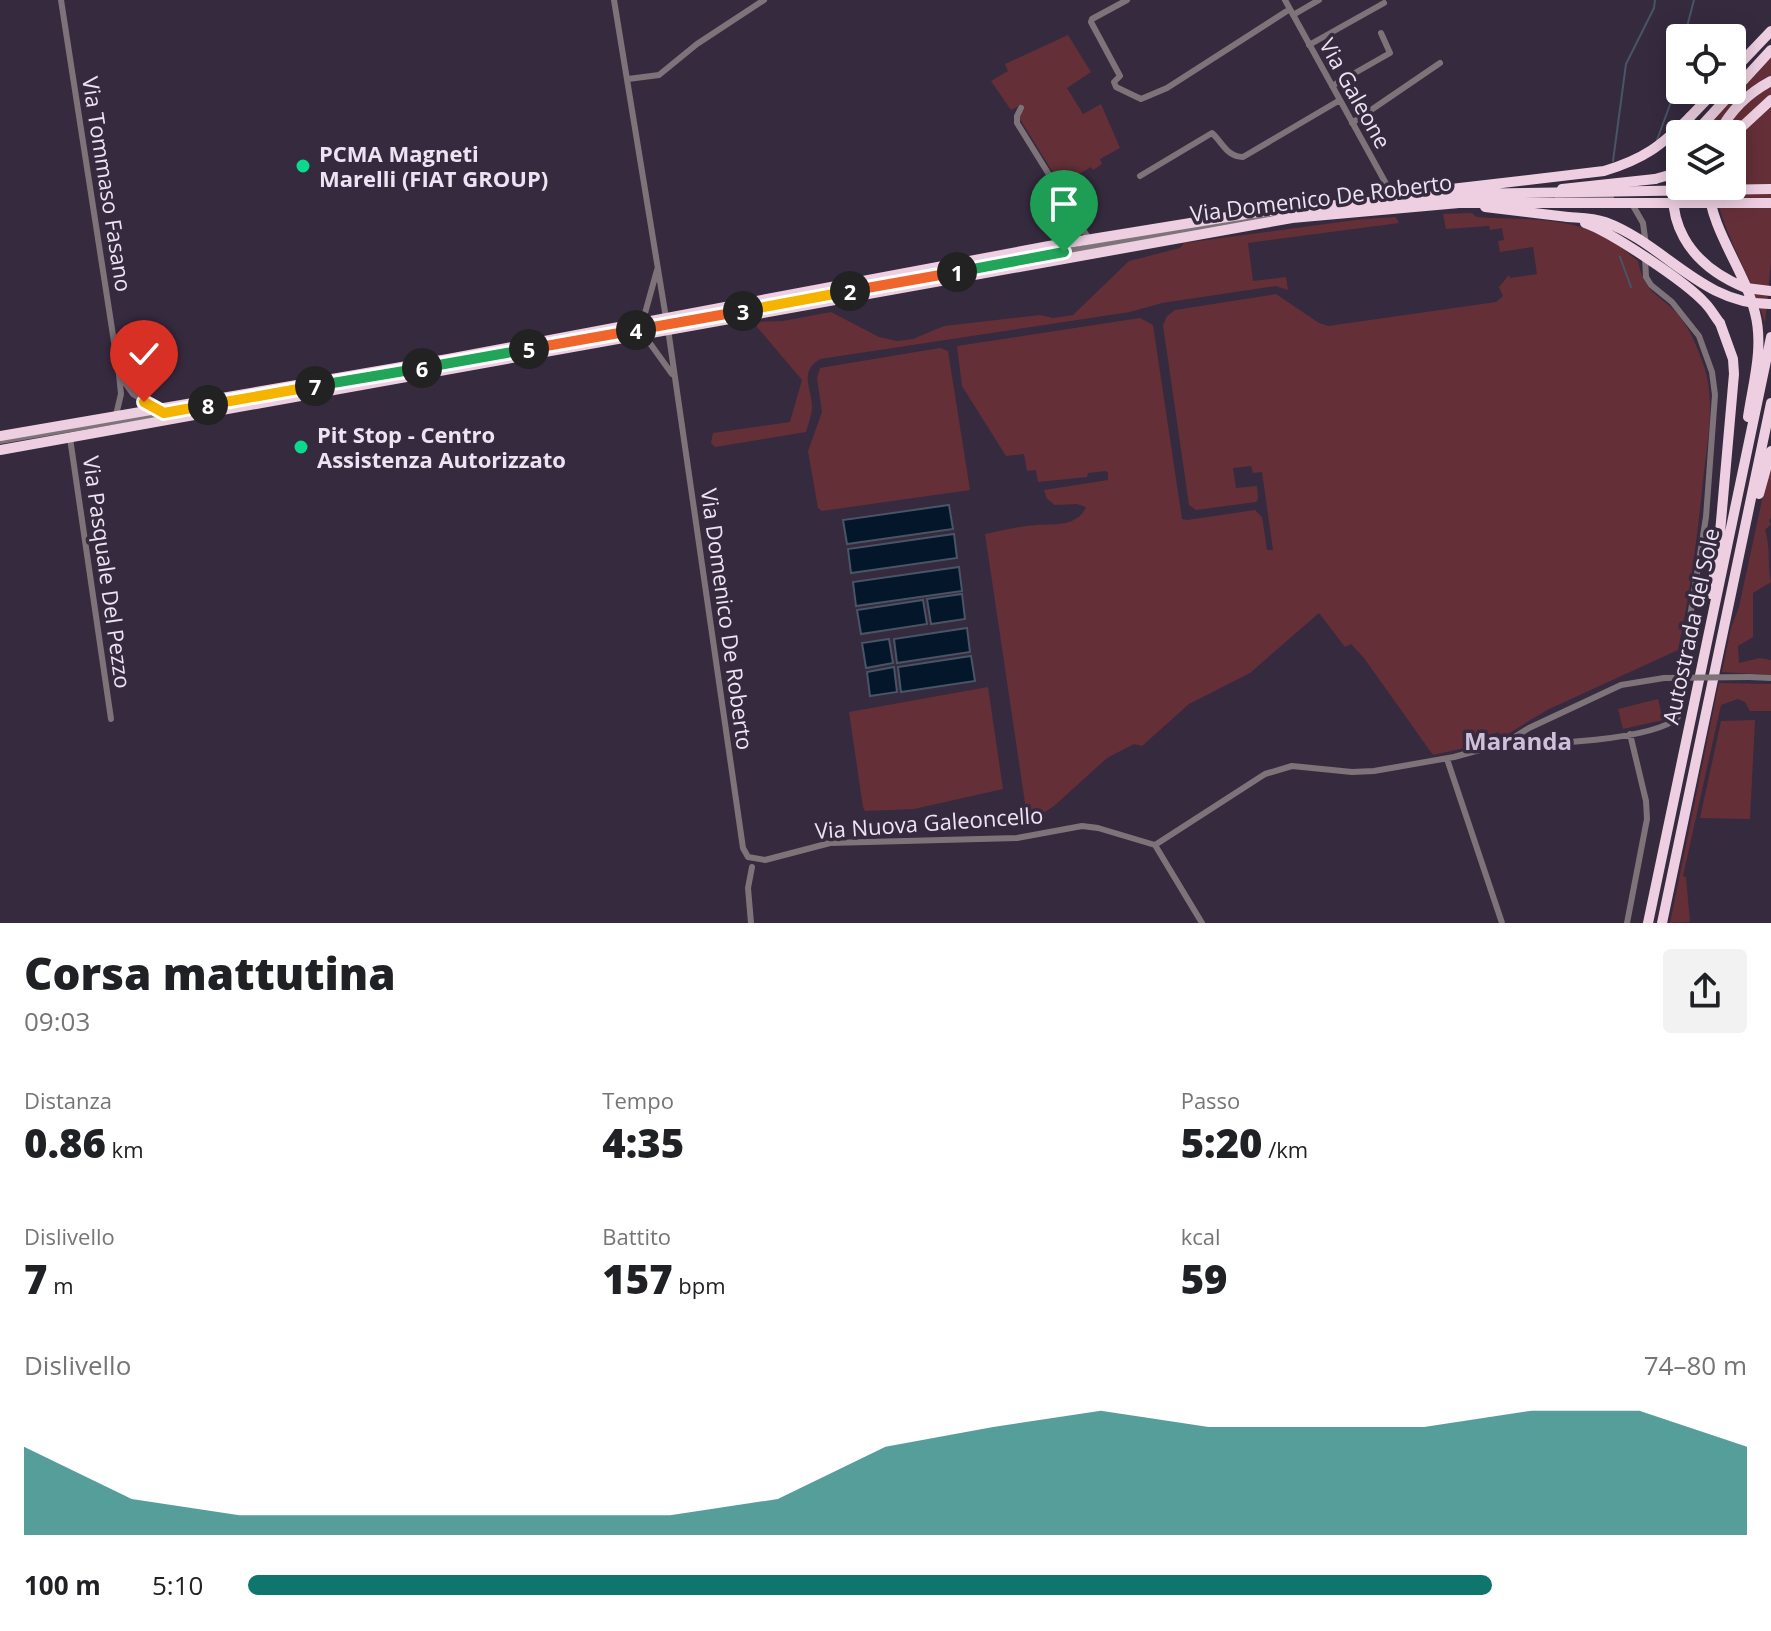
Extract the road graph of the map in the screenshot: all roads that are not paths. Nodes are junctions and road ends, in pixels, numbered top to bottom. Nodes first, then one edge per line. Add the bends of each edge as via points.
1 (61, 0) edge
2 (614, 0) edge
3 (764, 0) edge
4 (1127, 0) edge
5 (1285, 0) edge
6 (1319, 0) edge
7 (1384, 3) dead end
8 (1291, 12) junction
9 (1771, 31) edge
10 (1381, 33) dead end
11 (1309, 45) junction
12 (1771, 50) edge
13 (1746, 57) edge
14 (1440, 63) dead end
15 (628, 79) junction
16 (1771, 81) edge
17 (1332, 86) junction
18 (1340, 100) junction
19 (1771, 100) edge
20 (1703, 104) edge
21 (1021, 108) dead end
22 (1707, 120) edge
23 (1726, 120) edge
24 (1352, 123) junction
25 (1746, 123) edge
26 (1140, 176) dead end
27 (1666, 176) edge
28 (1771, 189) edge
29 (1543, 192) junction
30 (1377, 200) junction
31 (1674, 200) edge
32 (1711, 200) edge
33 (1396, 203) junction
34 (1459, 203) junction
35 (1771, 203) edge
36 (1568, 217) junction
37 (1094, 247) junction
38 (658, 266) junction
39 (1771, 291) edge
40 (1771, 304) edge
41 (667, 325) junction
42 (642, 329) junction
43 (1771, 337) edge
44 (119, 374) junction
45 (675, 380) junction
46 (1771, 403) edge
47 (164, 413) junction
48 (113, 422) junction
49 (69, 430) junction
50 (0, 439) edge
51 (0, 450) edge
52 (1771, 451) edge
53 (1744, 471) junction
54 (1737, 569) junction
55 (1771, 678) edge
56 (1695, 696) junction
57 (111, 719) dead end
58 (1630, 734) junction
59 (1505, 743) junction
60 (1447, 759) junction
61 (1155, 845) junction
62 (752, 863) junction
63 (751, 923) edge
64 (1202, 923) edge
65 (1502, 923) edge
66 (1627, 923) edge
67 (1648, 923) edge
68 (1662, 923) edge

1 - 44 street, Via Tommaso Fasano
2 - 15 street, Via Domenico De Roberto
3 - 15 street via 659,75
4 - 8 street via 1091,22 1119,73 1116,87 1141,99
5 - 8 street, Via Galeone
6 - 8 street
7 - 11 street
8 - 11 street, Via Galeone
9 - 13 highway
10 - 17 street via 1390,53
11 - 17 street, Via Galeone
12 - 22 highway
14 - 24 street
15 - 38 street, Via Domenico De Roberto
16 - 23 highway via 1742,100
17 - 18 street, Via Galeone
18 - 24 street, Via Galeone
18 - 26 street via 1243,157 1229,154 1212,133
19 - 25 highway
20 - 30 highway, bridge via 1664,144 1604,171
21 - 37 street via 1017,123
24 - 33 street, Via Galeone
27 - 29 highway, bridge
28 - 29 highway, bridge
29 - 30 highway, bridge
30 - 50 highway, bridge via 1258,212 1049,246
31 - 39 highway, bridge via 1680,230 1713,273 1746,288
32 - 53 highway via 1759,332
33 - 37 street, Via Domenico De Roberto via 1259,218
33 - 58 street, Via Domenico De Roberto via 1527,197 1630,202 1643,223 1646,277 1688,319 1706,352 1715,395 1713,431 1679,713 1670,724
34 - 35 highway, bridge
34 - 36 highway, bridge
34 - 51 highway, bridge via 1292,218
36 - 40 highway, bridge via 1602,221 1628,232 1719,294
36 - 56 highway, bridge via 1610,234 1704,302 1720,323 1733,359 1719,544
37 - 41 street, Via Domenico De Roberto
38 - 41 street, Via Domenico De Roberto
38 - 42 street, Via Domenico De Roberto
41 - 42 street, Via Domenico De Roberto
41 - 45 street, Via Domenico De Roberto
42 - 45 street, Via Domenico De Roberto
42 - 47 street, Via Domenico De Roberto
43 - 53 highway, Autostrada del Sole
44 - 47 street via 133,394
44 - 48 street, Via Tommaso Fasano via 119,409
45 - 62 street, Via Domenico De Roberto via 743,848
46 - 54 highway, Autostrada del Sole
47 - 48 street, Via Domenico De Roberto
48 - 49 street, Via Domenico De Roberto
49 - 50 street, Via Domenico De Roberto
49 - 57 street, Via Pasquale Del Pezzo
52 - 54 highway
53 - 56 highway, Autostrada del Sole
54 - 68 highway, Autostrada del Sole
55 - 59 street, bridge via 1664,678 1621,685
56 - 67 highway, Autostrada del Sole
58 - 59 street via 1559,744
58 - 66 street via 1647,819
59 - 60 street
60 - 61 street via 1374,771 1278,769
60 - 65 street
61 - 62 street, Via Nuova Galeoncello via 1082,826 1017,838 830,843
61 - 64 street
62 - 63 street

